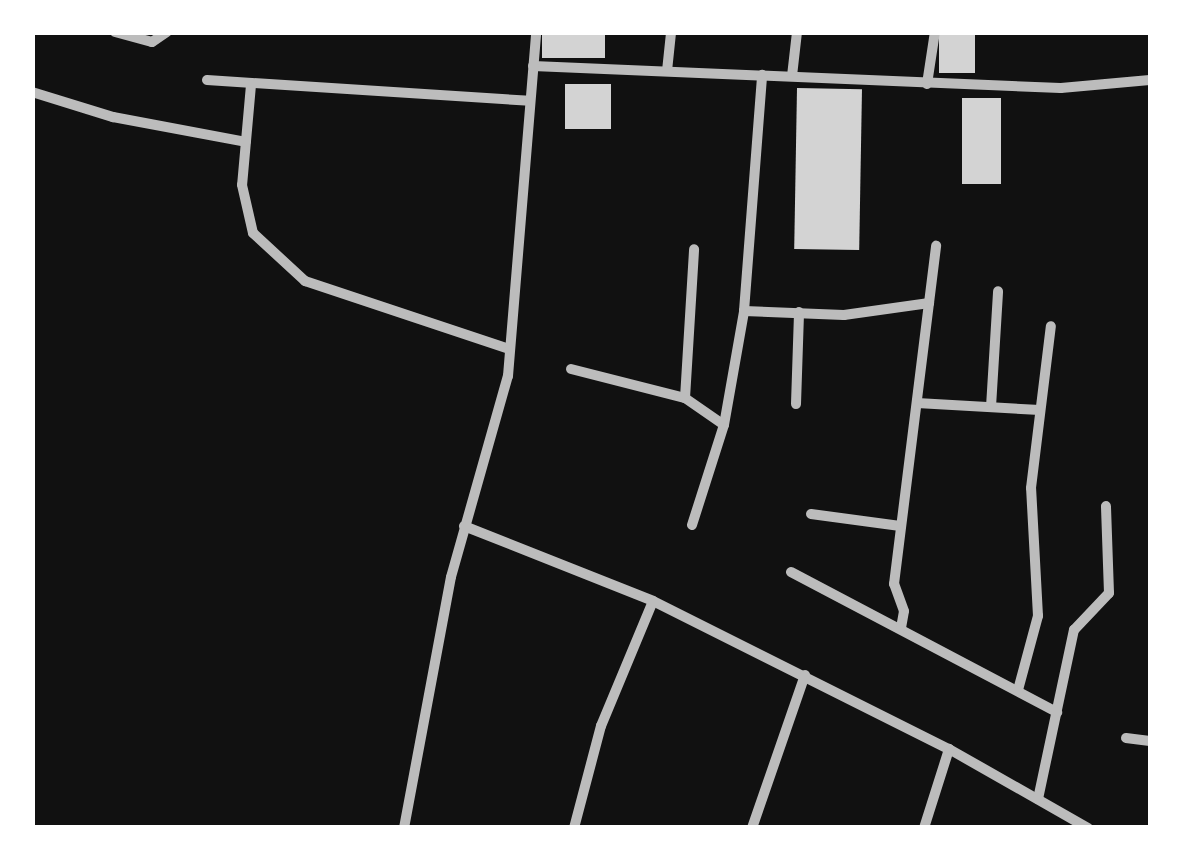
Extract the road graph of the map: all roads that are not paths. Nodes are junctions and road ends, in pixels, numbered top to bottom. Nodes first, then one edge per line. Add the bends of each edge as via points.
1 (115, 32) edge
2 (167, 32) edge
3 (536, 32) edge
4 (671, 32) edge
5 (796, 32) edge
6 (934, 32) edge
7 (532, 66) junction
8 (667, 71) junction
9 (762, 75) junction
10 (792, 76) junction
11 (207, 80) dead end
12 (1150, 80) edge
13 (927, 84) junction
14 (251, 86) junction
15 (32, 92) edge
16 (529, 101) junction
17 (246, 142) junction
18 (936, 246) dead end
19 (694, 249) dead end
20 (998, 291) dead end
21 (929, 303) junction
22 (744, 311) junction
23 (799, 312) junction
24 (1050, 326) dead end
25 (510, 349) junction
26 (570, 369) dead end
27 (686, 398) junction
28 (917, 403) junction
29 (796, 404) dead end
30 (991, 407) junction
31 (1040, 410) junction
32 (724, 425) junction
33 (1106, 506) dead end
34 (811, 514) dead end
35 (692, 525) dead end
36 (464, 526) junction
37 (900, 526) junction
38 (791, 572) dead end
39 (653, 601) junction
40 (901, 628) junction
41 (805, 676) junction
42 (1018, 690) junction
43 (1057, 712) junction
44 (1126, 738) dead end
45 (1150, 741) edge
46 (949, 749) junction
47 (1038, 799) junction
48 (1083, 826) edge
49 (404, 828) edge
50 (574, 828) edge
51 (752, 828) edge
52 (924, 828) edge

1 - 2 street via 152,42
3 - 7 street
4 - 8 street
5 - 10 street
6 - 13 street
7 - 8 street
7 - 16 street
8 - 9 street
9 - 10 street
9 - 22 street
10 - 13 street
11 - 14 street
12 - 13 street via 1061,88
14 - 16 street
14 - 17 street
15 - 17 street via 113,117
16 - 25 street
17 - 25 street via 246,218 286,266 334,292
18 - 21 street
19 - 27 street
20 - 30 street
21 - 23 street via 844,314
21 - 28 street
22 - 23 street
22 - 32 street
23 - 29 street
24 - 31 street
25 - 36 street via 502,404
26 - 27 street
27 - 32 street
28 - 30 street
28 - 37 street
30 - 31 street
31 - 42 street via 1031,488 1038,616
32 - 35 street
33 - 43 street via 1109,593 1074,630
34 - 37 street
36 - 39 street
36 - 49 street
37 - 40 street via 894,584 904,611
38 - 40 street
39 - 41 street
39 - 50 street via 601,726
40 - 42 street
41 - 46 street
41 - 51 street
42 - 43 street
43 - 47 street
44 - 45 street
46 - 47 street
46 - 52 street
47 - 48 street

